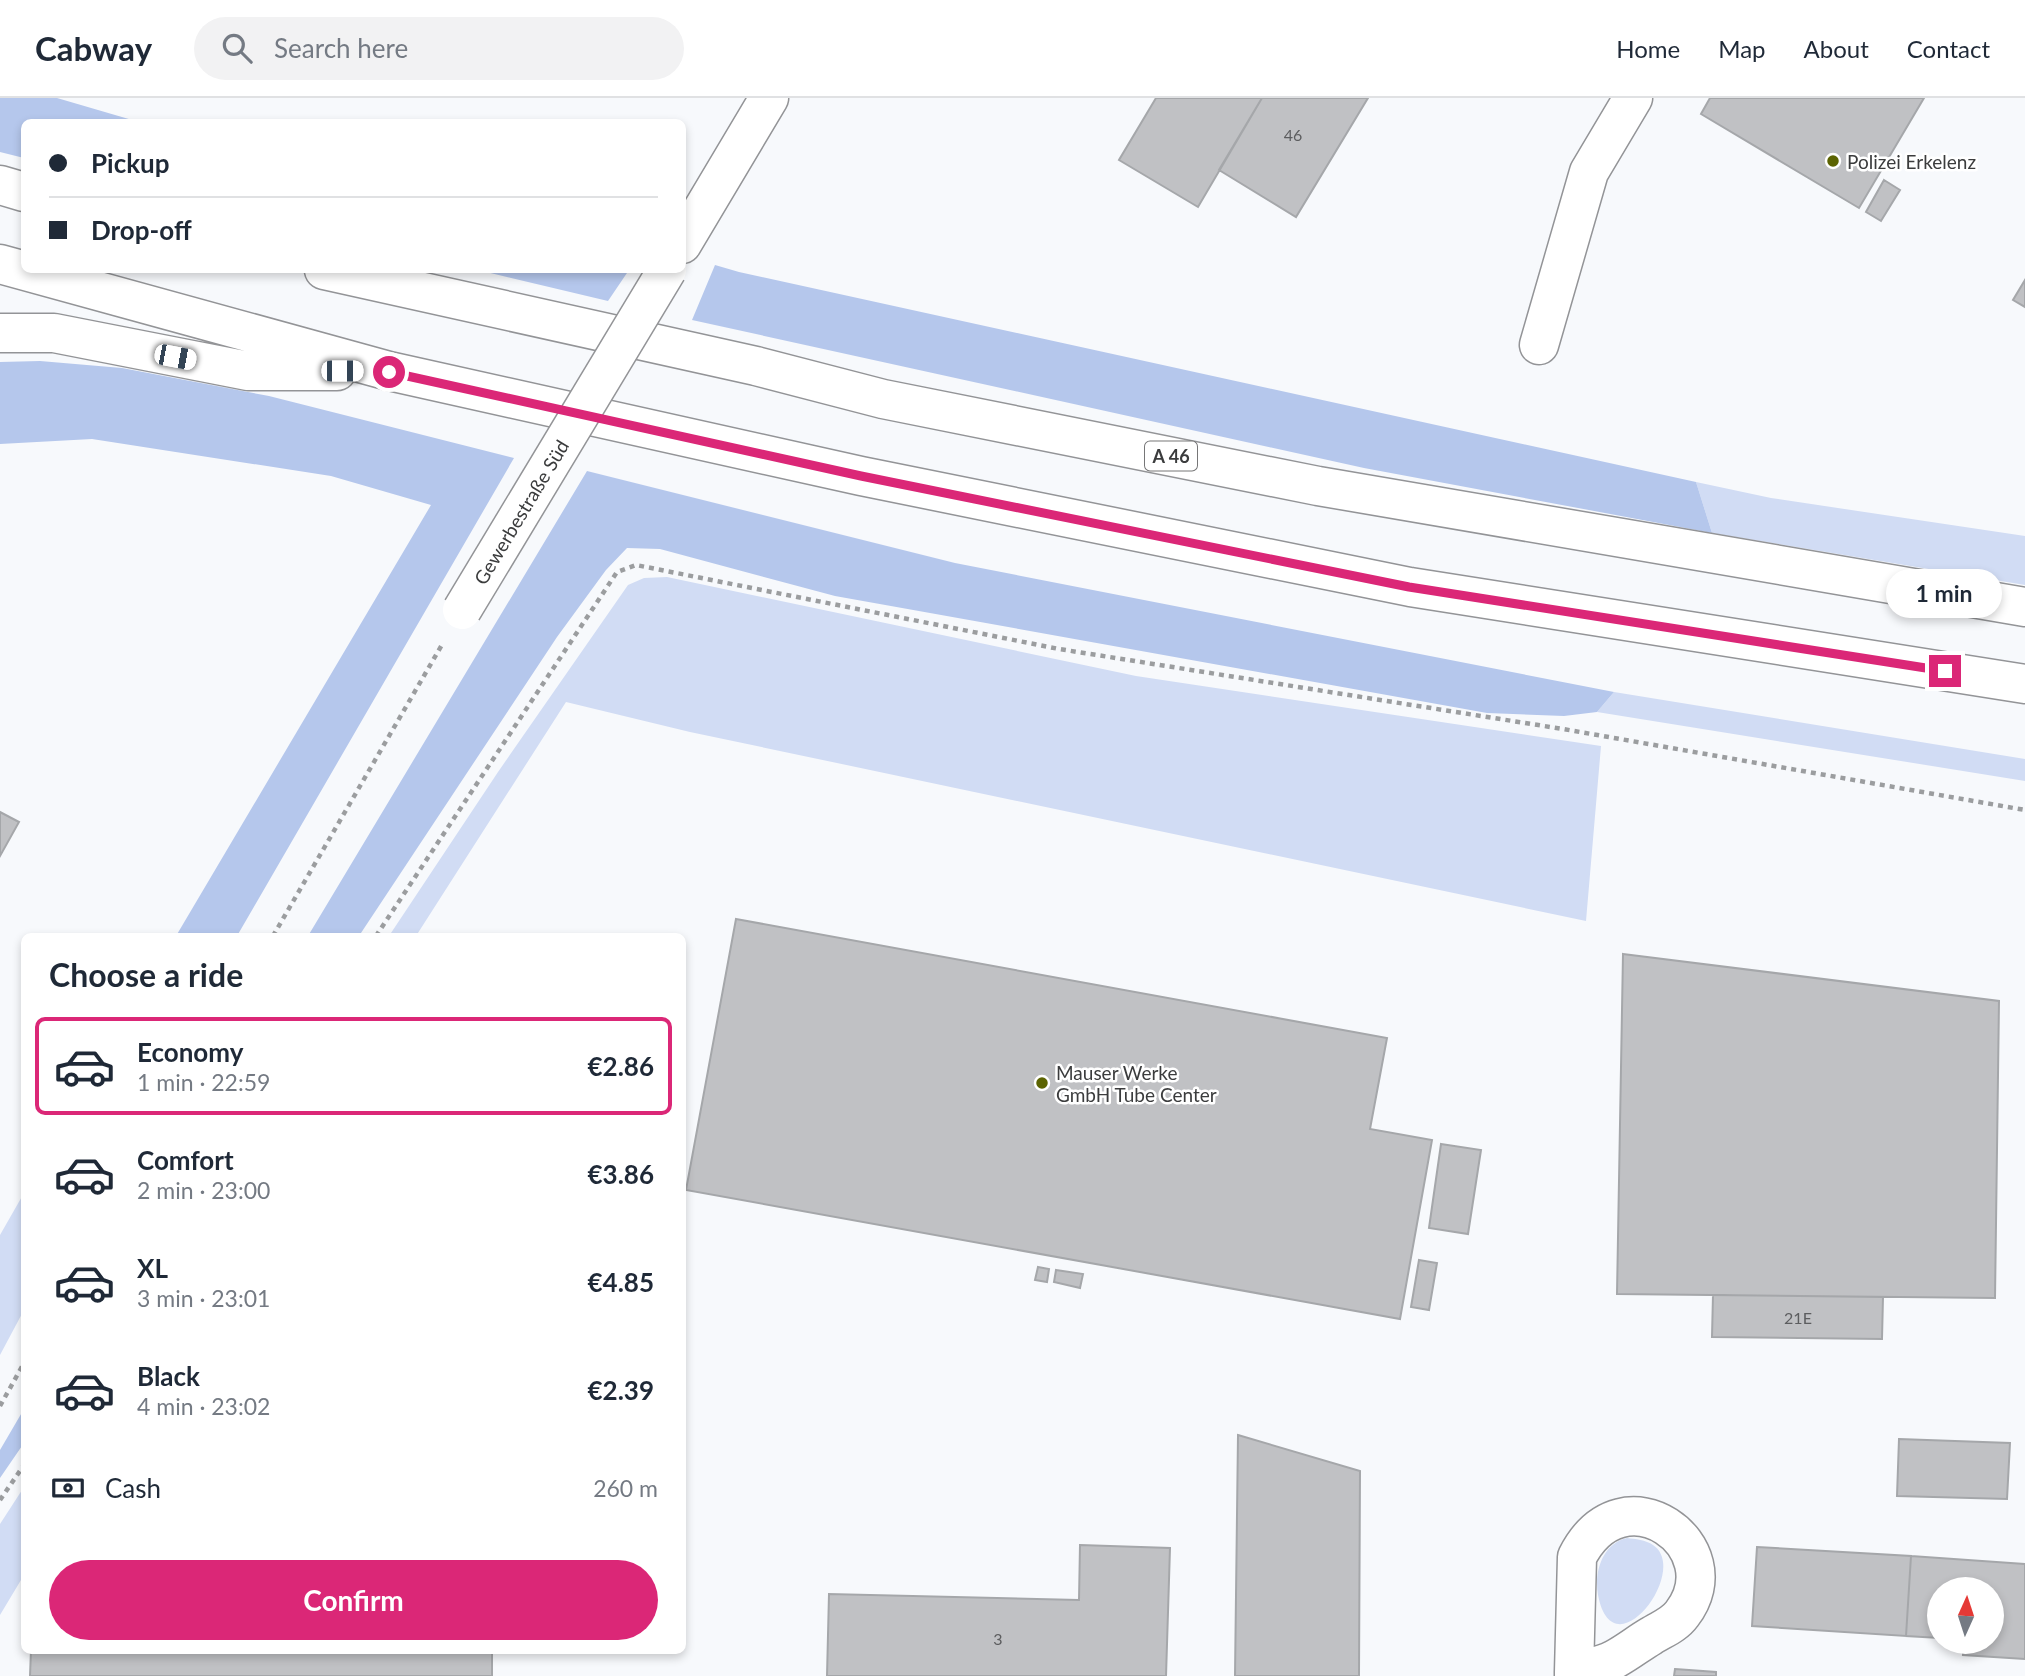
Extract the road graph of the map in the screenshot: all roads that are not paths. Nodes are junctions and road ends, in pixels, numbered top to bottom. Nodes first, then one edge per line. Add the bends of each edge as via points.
1 (769, 98) edge
2 (1633, 98) edge
3 (0, 186) edge
4 (21, 191) edge
5 (686, 237) edge
6 (0, 264) edge
7 (21, 270) edge
8 (32, 273) edge
9 (338, 273) edge
10 (665, 273) edge
11 (0, 333) edge
12 (1539, 345) dead end
13 (389, 372) junction
14 (2025, 607) edge
15 (462, 610) road end
16 (2025, 684) edge

1 - 5 main road
2 - 12 main road via 1589,172
3 - 4 main road
6 - 7 main road
8 - 13 main road
9 - 14 main road, A 46 via 756,366 896,402 1318,486
10 - 15 main road, Gewerbestraße Süd, bridge
11 - 13 main road via 54,333 248,371
13 - 16 main road via 861,476 1409,587

